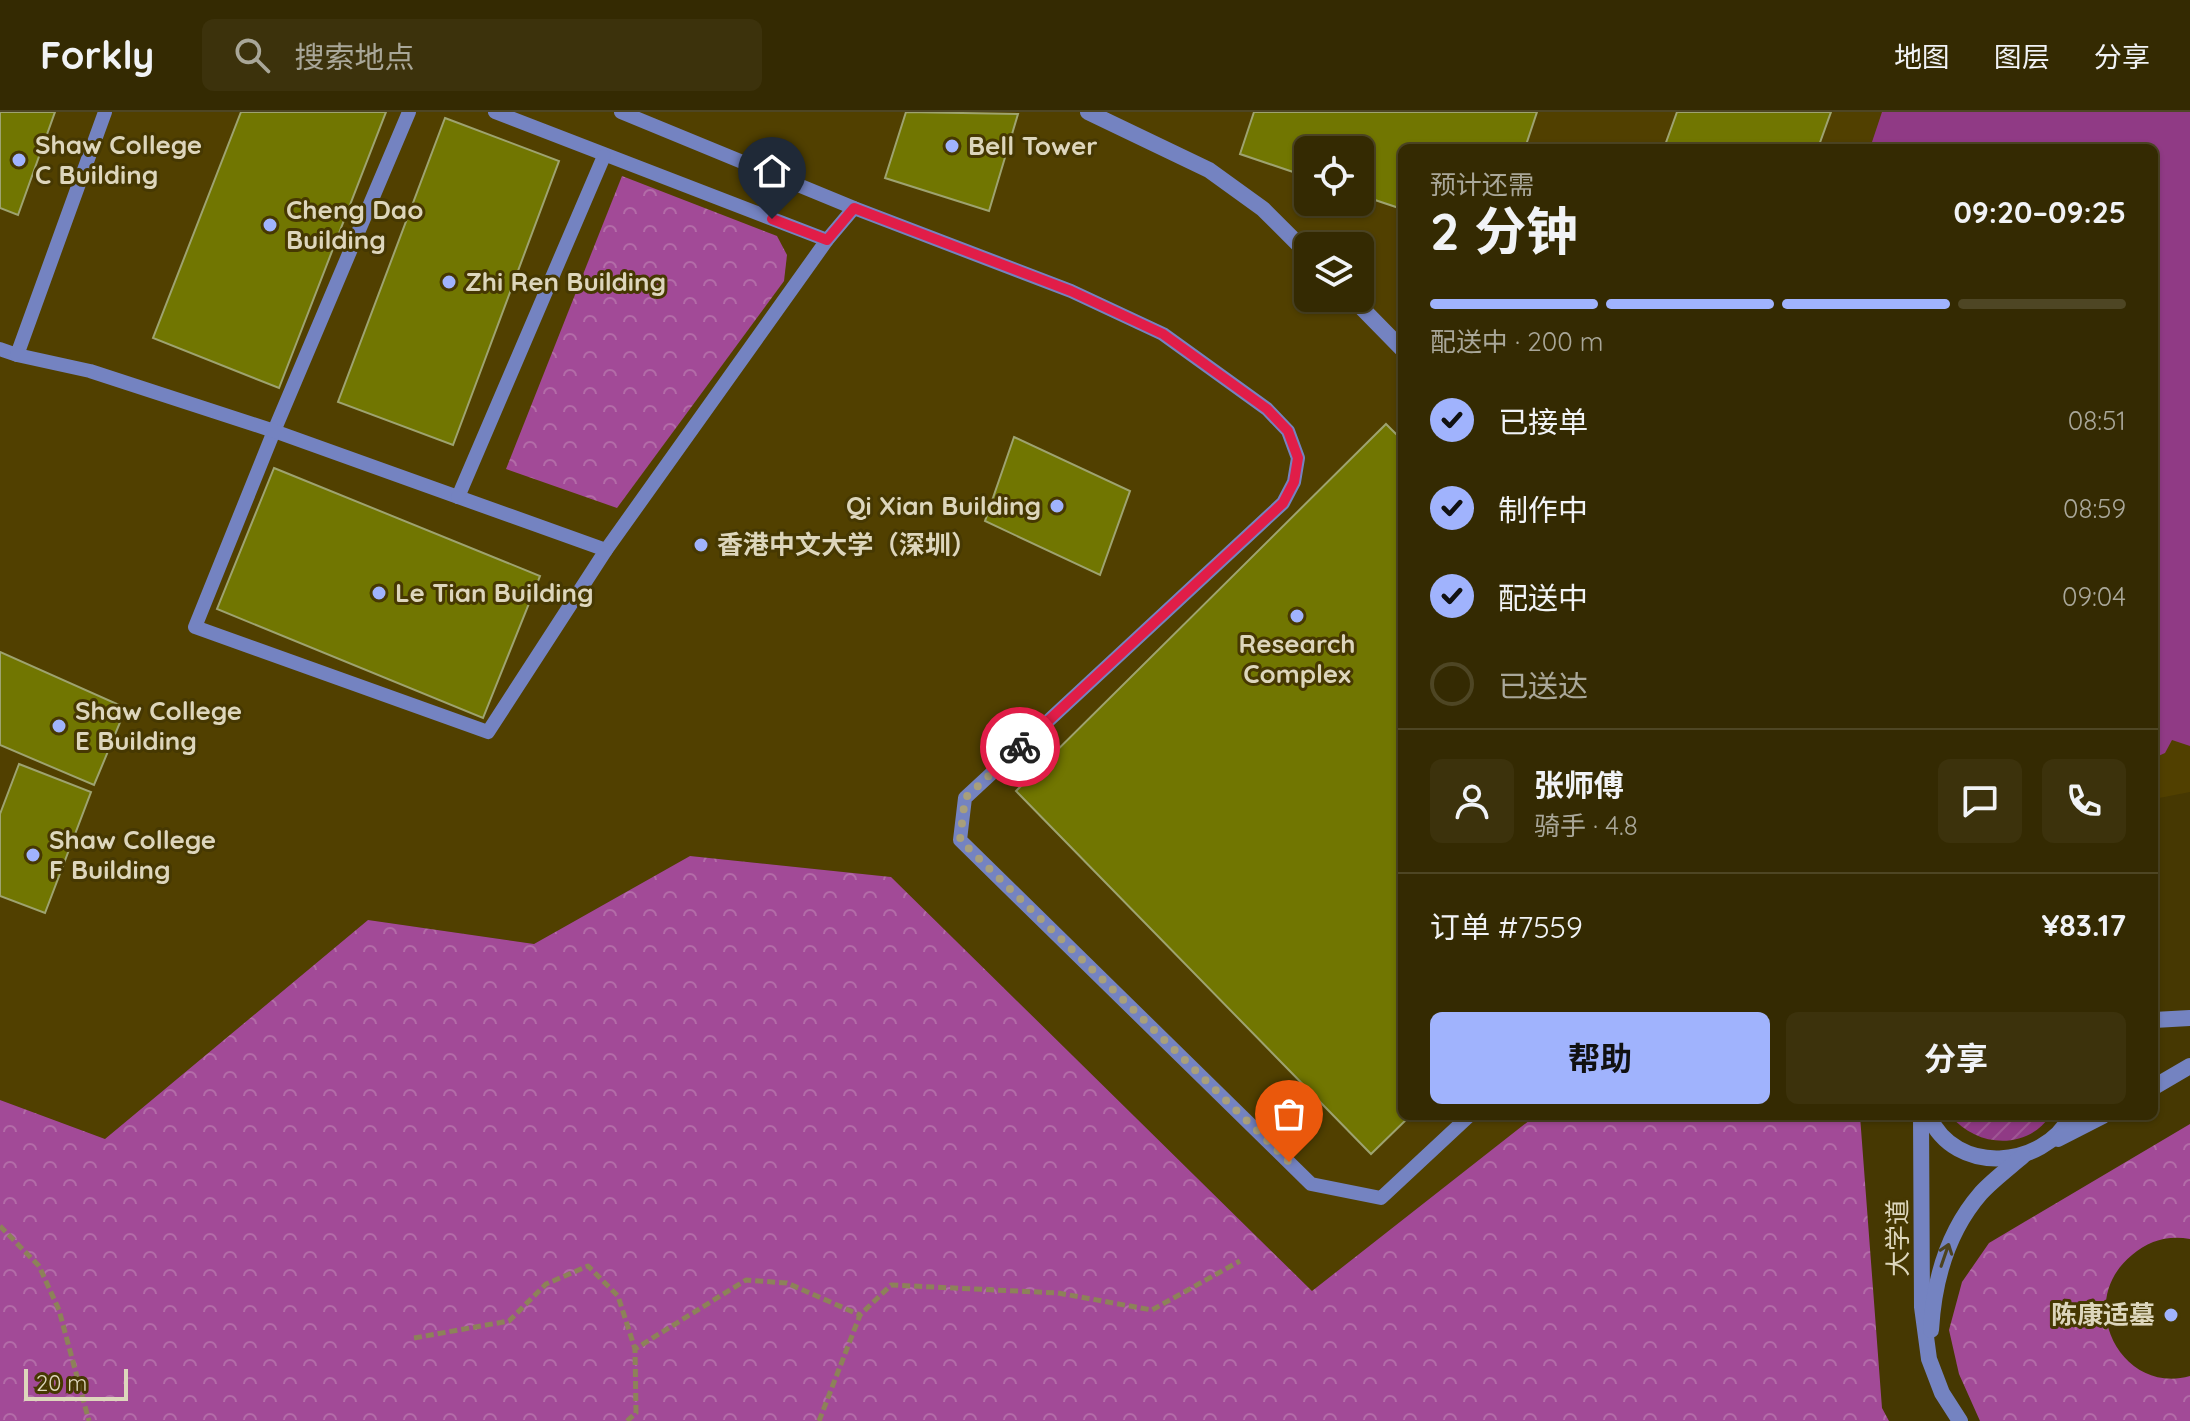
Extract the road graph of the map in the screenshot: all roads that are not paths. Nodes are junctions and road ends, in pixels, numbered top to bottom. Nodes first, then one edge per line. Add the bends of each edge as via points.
1 (105, 112) edge
2 (409, 112) edge
3 (495, 112) edge
4 (621, 112) edge
5 (1088, 112) edge
6 (604, 156) junction
7 (854, 208) junction
8 (827, 240) junction
9 (1294, 240) edge
10 (1366, 312) edge
11 (1398, 345) edge
12 (0, 349) edge
13 (17, 355) junction
14 (274, 431) junction
15 (458, 497) junction
16 (606, 550) junction
17 (2190, 1018) edge
18 (2158, 1020) edge
19 (2190, 1066) edge
20 (2158, 1085) edge
21 (1465, 1120) edge
22 (1921, 1120) edge
23 (1932, 1120) edge
24 (2069, 1120) edge
25 (2095, 1120) edge
26 (2046, 1145) junction
27 (2023, 1156) junction
28 (1929, 1359) junction
29 (1960, 1421) edge

1 - 13 lane
2 - 14 lane
3 - 6 lane
4 - 7 lane
5 - 9 street via 1209,170 1263,209
6 - 8 lane
6 - 15 lane
7 - 8 lane
7 - 21 lane via 1071,291 1163,334 1267,409 1288,431 1298,458 1283,503 965,798 960,840 1311,1184 1381,1198
8 - 16 lane
10 - 11 street
12 - 13 lane
13 - 14 lane via 90,371
14 - 15 lane
14 - 16 lane via 195,627 488,732
15 - 16 lane
17 - 18 street
19 - 20 street
22 - 28 street, 大学道 via 1922,1307
23 - 27 street, 大学道 via 1949,1142 1973,1155 1998,1160
24 - 26 street, 大学道
25 - 26 street, 大学道
26 - 27 street, 大学道
28 -> 27 street, 大学道 via 1946,1248 1982,1192
28 - 29 street, 大学道

